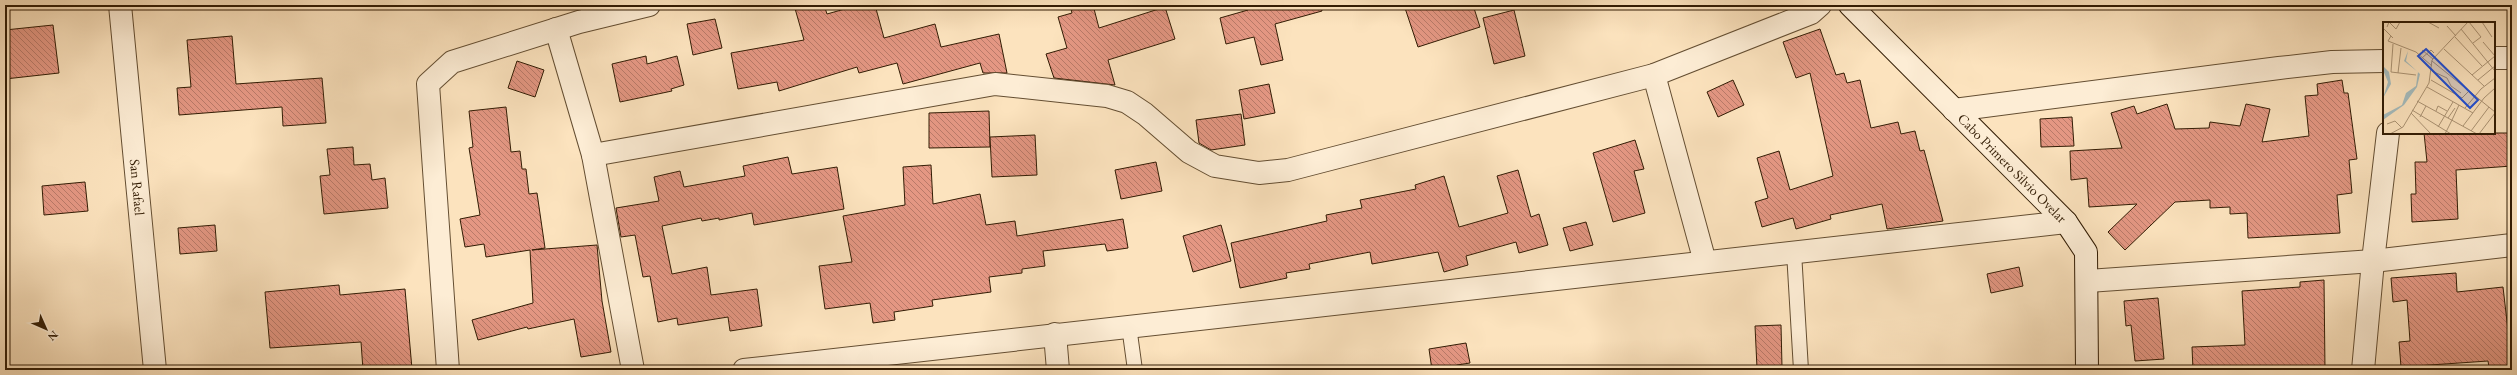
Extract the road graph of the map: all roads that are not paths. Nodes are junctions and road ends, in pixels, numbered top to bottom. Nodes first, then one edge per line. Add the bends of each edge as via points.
1 (120, 5) edge
2 (649, 5) edge
3 (1820, 5) edge
4 (1850, 5) edge
5 (578, 14) edge
6 (556, 29) junction
7 (2495, 58) edge
8 (2512, 58) edge
9 (2383, 61) edge
10 (1654, 75) junction
11 (1954, 110) junction
12 (2388, 134) edge
13 (593, 155) junction
14 (2066, 222) junction
15 (2512, 245) edge
16 (1794, 252) junction
17 (2373, 261) junction
18 (1705, 262) junction
19 (2088, 281) junction
20 (1129, 326) junction
21 (1055, 334) junction
22 (818, 366) edge
23 (155, 370) edge
24 (448, 370) edge
25 (633, 370) edge
26 (744, 370) edge
27 (1058, 370) edge
28 (1134, 370) edge
29 (1801, 370) edge
30 (2087, 370) edge
31 (2363, 370) edge

1 - 23 street, San Rafael
2 - 5 street
3 - 10 street via 1811,13
4 - 11 street, Cabo Primero Silvio Ovelar
5 - 6 street
6 - 13 street
6 - 24 street via 452,62 428,84
7 - 8 street
9 - 11 street via 2332,62 2279,68
10 - 13 street via 1288,170 1259,173 1215,166 1189,152 1127,102 1106,96 995,84
10 - 18 street
11 - 14 street, Cabo Primero Silvio Ovelar
12 - 17 street
13 - 25 street
14 - 16 street
14 - 19 street, Cabo Primero Silvio Ovelar via 2086,252
15 - 17 street
16 - 18 street
16 - 29 lane
17 - 19 street
17 - 31 street
18 - 20 street
19 - 30 street, Cabo Primero Silvio Ovelar
20 - 21 street
20 - 28 lane
21 - 22 street
21 - 27 street
22 - 26 street

